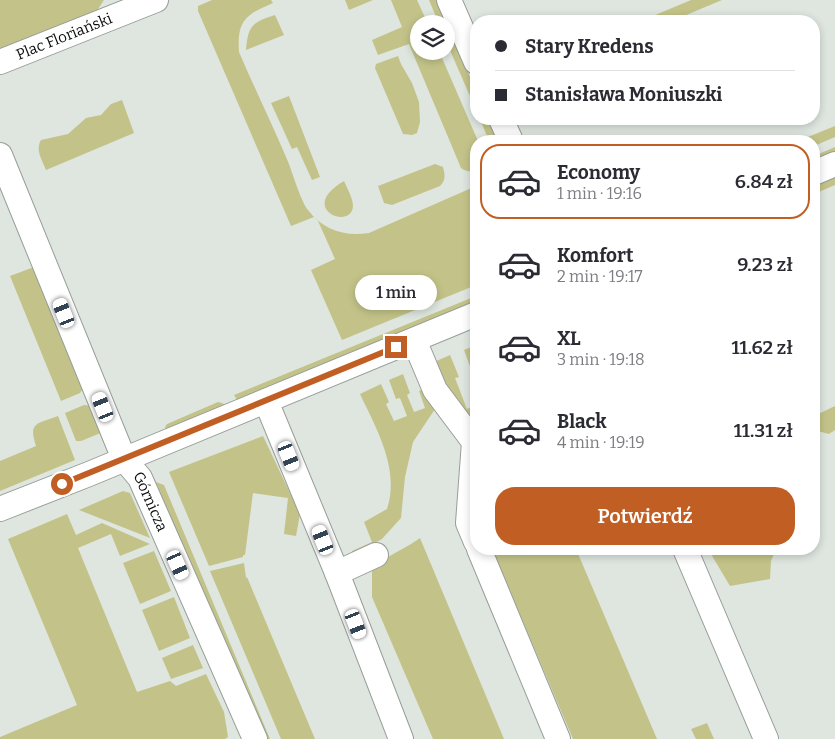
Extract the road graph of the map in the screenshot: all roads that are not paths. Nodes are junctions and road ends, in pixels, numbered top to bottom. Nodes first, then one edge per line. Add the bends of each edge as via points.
1 (156, 0) edge
2 (449, 0) edge
3 (470, 48) edge
4 (0, 62) edge
5 (0, 154) edge
6 (835, 164) edge
7 (820, 170) edge
8 (470, 317) edge
9 (414, 340) junction
10 (266, 401) junction
11 (470, 437) edge
12 (124, 459) junction
13 (470, 496) edge
14 (0, 508) edge
15 (470, 528) edge
16 (376, 555) dead end
17 (481, 555) edge
18 (688, 555) edge
19 (337, 574) junction
20 (255, 739) edge
21 (401, 739) edge
22 (558, 739) edge
23 (766, 739) edge

1 - 4 street, Plac Floriański
2 - 3 street
5 - 12 street, Górnicza
6 - 7 street
8 - 9 street
9 - 10 street
9 - 11 street via 435,390
10 - 12 street
10 - 19 street
12 - 14 street
12 - 20 street, Górnicza via 140,478
13 - 15 street
16 - 19 street
17 - 22 street
18 - 23 street
19 - 21 street

